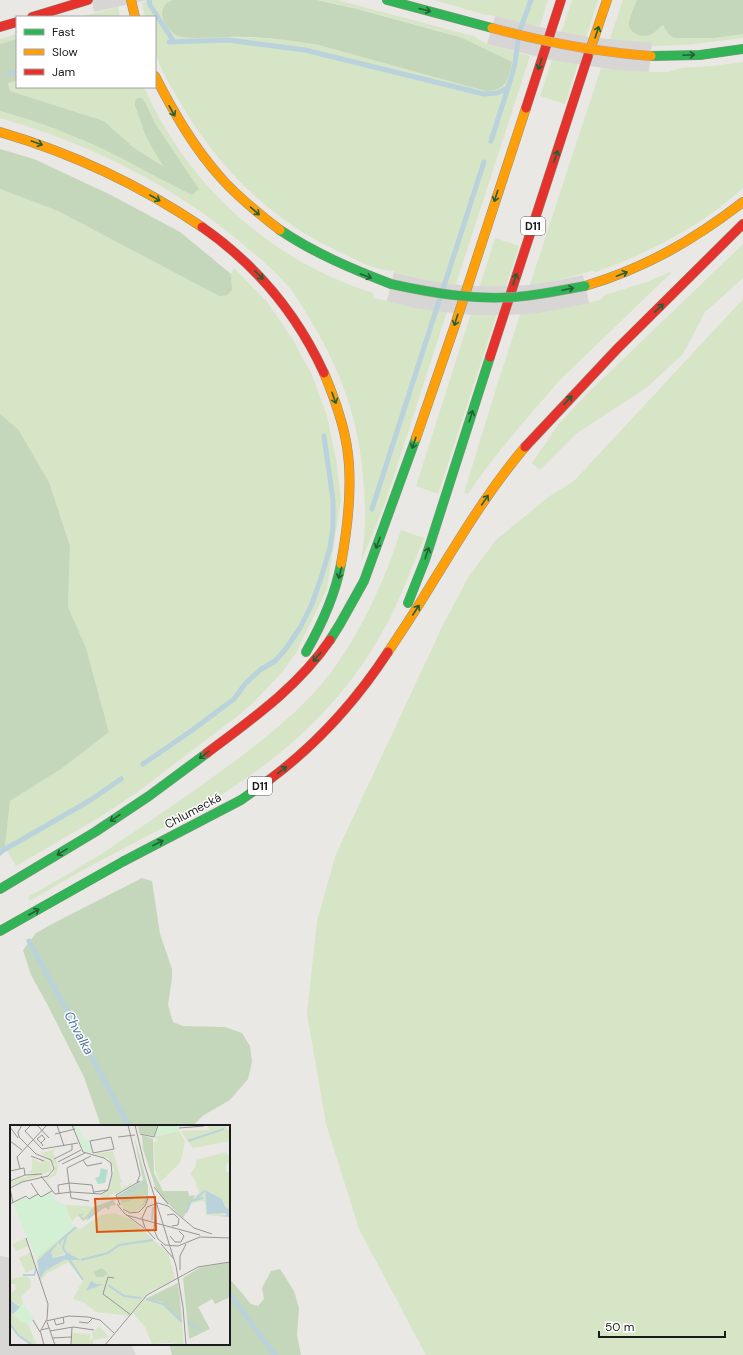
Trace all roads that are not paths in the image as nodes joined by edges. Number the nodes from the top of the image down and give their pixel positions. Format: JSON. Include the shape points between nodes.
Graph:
{"nodes":[{"id":1,"x":88,"y":0,"type":"edge"},
{"id":2,"x":131,"y":0,"type":"edge"},
{"id":3,"x":387,"y":0,"type":"edge"},
{"id":4,"x":561,"y":0,"type":"edge"},
{"id":5,"x":607,"y":0,"type":"edge"},
{"id":6,"x":35,"y":16,"type":"edge"},
{"id":7,"x":135,"y":16,"type":"edge"},
{"id":8,"x":16,"y":22,"type":"edge"},
{"id":9,"x":0,"y":27,"type":"edge"},
{"id":10,"x":743,"y":49,"type":"edge"},
{"id":11,"x":156,"y":78,"type":"edge"},
{"id":12,"x":0,"y":132,"type":"edge"},
{"id":13,"x":743,"y":202,"type":"edge"},
{"id":14,"x":743,"y":224,"type":"edge"},
{"id":15,"x":301,"y":659,"type":"dead end"},
{"id":16,"x":294,"y":670,"type":"dead end"},
{"id":17,"x":371,"y":678,"type":"junction"},
{"id":18,"x":235,"y":732,"type":"junction"},
{"id":19,"x":0,"y":889,"type":"edge"},
{"id":20,"x":0,"y":931,"type":"edge"}],
"edges":[{"from":1,"to":6,"type":"main road"},
{"from":2,"to":7,"type":"main road"},
{"from":3,"to":10,"type":"main road","one_way":true,"bridge":true,"via":[[586,50],[650,56],[700,55]]},
{"from":4,"to":18,"type":"main road","one_way":true,"via":[[454,328],[364,581],[322,651],[290,687]]},
{"from":17,"to":5,"type":"main road","number":"D11","one_way":true,"via":[[400,622],[425,560]]},
{"from":8,"to":9,"type":"main road"},
{"from":11,"to":13,"type":"main road","one_way":true,"bridge":true,"via":[[173,113],[193,144],[211,168],[243,201],[316,253],[356,272],[420,291],[490,298],[533,296],[585,286],[662,256],[702,233]]},
{"from":12,"to":15,"type":"main road","one_way":true,"via":[[50,148],[93,166],[175,209],[252,268],[279,297],[302,331],[319,362],[336,403],[347,447],[348,481],[346,534],[340,571],[324,619]]},
{"from":17,"to":14,"type":"main road","one_way":true,"via":[[465,530],[524,448],[601,365]]},
{"from":16,"to":18,"type":"main road"},
{"from":20,"to":17,"type":"main road","name":"Chlumecká","number":"D11","one_way":true,"via":[[124,861],[240,800],[309,747]]},
{"from":18,"to":19,"type":"main road","one_way":true,"via":[[96,832]]}]}
